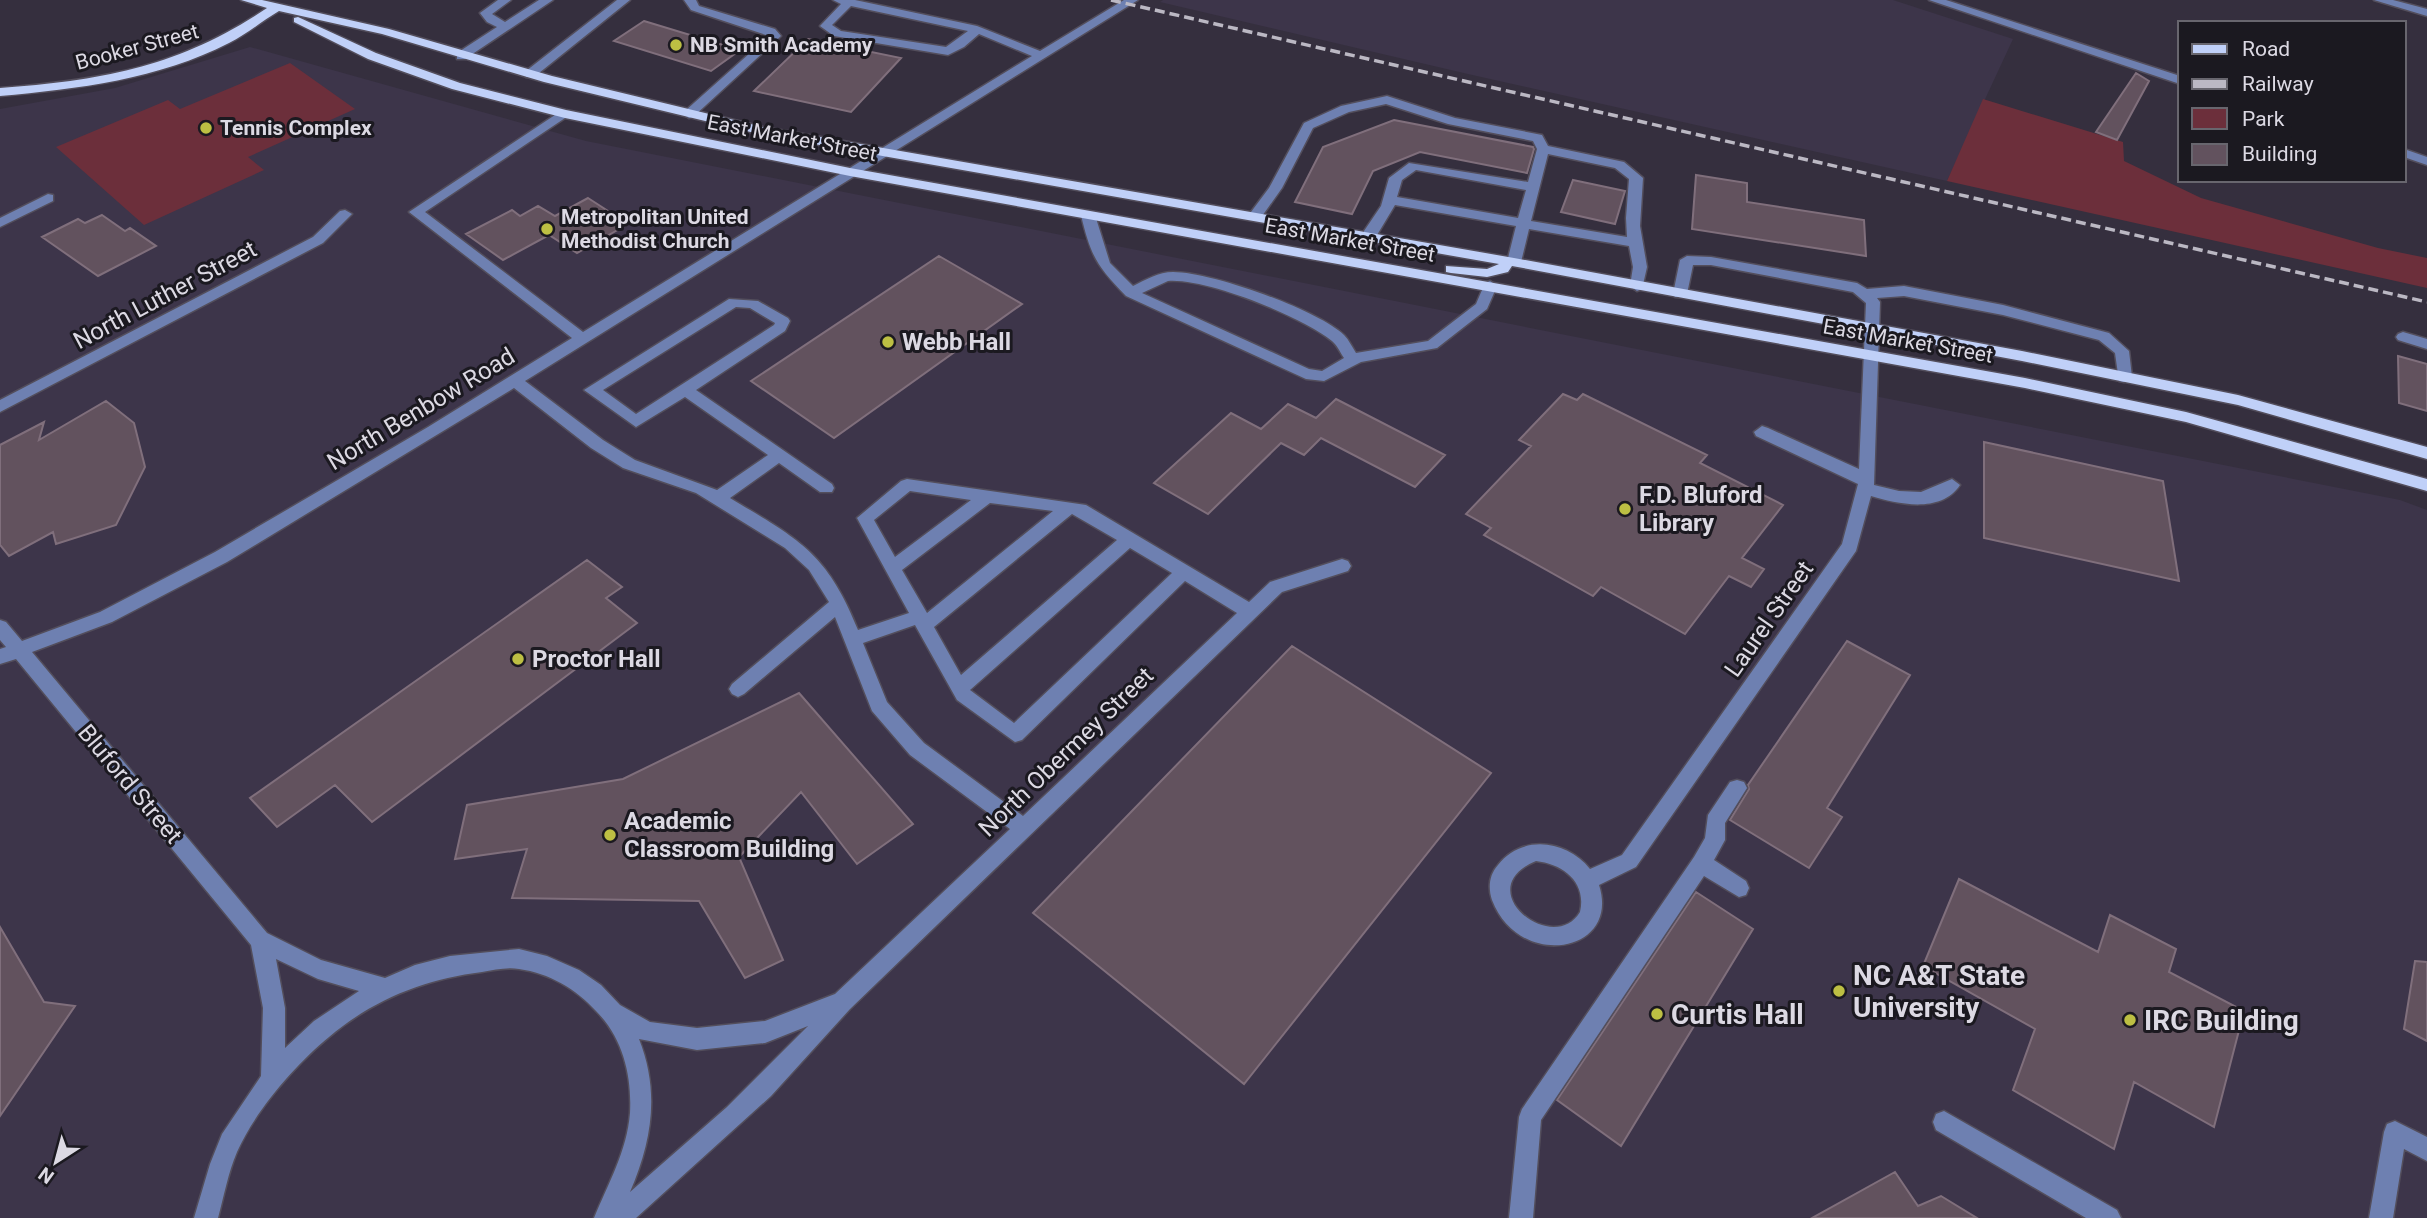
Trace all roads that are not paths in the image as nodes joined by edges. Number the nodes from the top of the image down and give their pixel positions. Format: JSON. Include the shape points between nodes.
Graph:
{"nodes":[{"id":1,"x":247,"y":0,"type":"edge"},
{"id":2,"x":505,"y":0,"type":"edge"},
{"id":3,"x":547,"y":0,"type":"edge"},
{"id":4,"x":624,"y":0,"type":"edge"},
{"id":5,"x":690,"y":0,"type":"edge"},
{"id":6,"x":1132,"y":0,"type":"edge"},
{"id":7,"x":1935,"y":0,"type":"edge"},
{"id":8,"x":2384,"y":0,"type":"edge"},
{"id":9,"x":844,"y":1,"type":"edge"},
{"id":10,"x":280,"y":4,"type":"edge"},
{"id":11,"x":2427,"y":13,"type":"edge"},
{"id":12,"x":506,"y":27,"type":"junction"},
{"id":13,"x":977,"y":29,"type":"junction"},
{"id":14,"x":461,"y":55,"type":"junction"},
{"id":15,"x":1039,"y":55,"type":"junction"},
{"id":16,"x":530,"y":74,"type":"junction"},
{"id":17,"x":2178,"y":79,"type":"edge"},
{"id":18,"x":0,"y":92,"type":"edge"},
{"id":19,"x":565,"y":114,"type":"junction"},
{"id":20,"x":689,"y":114,"type":"junction"},
{"id":21,"x":1544,"y":149,"type":"junction"},
{"id":22,"x":882,"y":152,"type":"junction"},
{"id":23,"x":2406,"y":154,"type":"edge"},
{"id":24,"x":2427,"y":161,"type":"edge"},
{"id":25,"x":850,"y":172,"type":"junction"},
{"id":26,"x":1534,"y":187,"type":"junction"},
{"id":27,"x":48,"y":198,"type":"dead end"},
{"id":28,"x":1390,"y":200,"type":"junction"},
{"id":29,"x":345,"y":214,"type":"dead end"},
{"id":30,"x":1088,"y":215,"type":"junction"},
{"id":31,"x":1255,"y":216,"type":"junction"},
{"id":32,"x":0,"y":223,"type":"edge"},
{"id":33,"x":1524,"y":224,"type":"junction"},
{"id":34,"x":1369,"y":237,"type":"junction"},
{"id":35,"x":1635,"y":243,"type":"junction"},
{"id":36,"x":1325,"y":257,"type":"junction"},
{"id":37,"x":1511,"y":262,"type":"junction"},
{"id":38,"x":1490,"y":286,"type":"junction"},
{"id":39,"x":1637,"y":286,"type":"junction"},
{"id":40,"x":1131,"y":293,"type":"junction"},
{"id":41,"x":1680,"y":294,"type":"junction"},
{"id":42,"x":1864,"y":294,"type":"junction"},
{"id":43,"x":1873,"y":330,"type":"junction"},
{"id":44,"x":2403,"y":338,"type":"dead end"},
{"id":45,"x":583,"y":339,"type":"junction"},
{"id":46,"x":2427,"y":344,"type":"edge"},
{"id":47,"x":1871,"y":355,"type":"junction"},
{"id":48,"x":1353,"y":360,"type":"junction"},
{"id":49,"x":2124,"y":377,"type":"junction"},
{"id":50,"x":515,"y":382,"type":"junction"},
{"id":51,"x":685,"y":390,"type":"junction"},
{"id":52,"x":0,"y":407,"type":"edge"},
{"id":53,"x":1762,"y":432,"type":"dead end"},
{"id":54,"x":2427,"y":453,"type":"edge"},
{"id":55,"x":780,"y":455,"type":"junction"},
{"id":56,"x":1866,"y":484,"type":"junction"},
{"id":57,"x":1952,"y":485,"type":"dead end"},
{"id":58,"x":2427,"y":485,"type":"edge"},
{"id":59,"x":826,"y":488,"type":"dead end"},
{"id":60,"x":987,"y":496,"type":"junction"},
{"id":61,"x":718,"y":498,"type":"junction"},
{"id":62,"x":1070,"y":507,"type":"junction"},
{"id":63,"x":1129,"y":538,"type":"junction"},
{"id":64,"x":1342,"y":566,"type":"dead end"},
{"id":65,"x":893,"y":568,"type":"junction"},
{"id":66,"x":1184,"y":572,"type":"junction"},
{"id":67,"x":839,"y":604,"type":"junction"},
{"id":68,"x":1250,"y":612,"type":"junction"},
{"id":69,"x":922,"y":620,"type":"junction"},
{"id":70,"x":0,"y":627,"type":"edge"},
{"id":71,"x":853,"y":639,"type":"junction"},
{"id":72,"x":19,"y":650,"type":"junction"},
{"id":73,"x":0,"y":657,"type":"edge"},
{"id":74,"x":959,"y":688,"type":"junction"},
{"id":75,"x":738,"y":689,"type":"dead end"},
{"id":76,"x":1737,"y":788,"type":"dead end"},
{"id":77,"x":1024,"y":828,"type":"junction"},
{"id":78,"x":1701,"y":863,"type":"junction"},
{"id":79,"x":1587,"y":881,"type":"junction"},
{"id":80,"x":1740,"y":888,"type":"dead end"},
{"id":81,"x":260,"y":940,"type":"junction"},
{"id":82,"x":383,"y":987,"type":"junction"},
{"id":83,"x":842,"y":1002,"type":"junction"},
{"id":84,"x":616,"y":1014,"type":"junction"},
{"id":85,"x":272,"y":1076,"type":"junction"},
{"id":86,"x":1944,"y":1122,"type":"dead end"},
{"id":87,"x":2427,"y":1149,"type":"edge"},
{"id":88,"x":206,"y":1218,"type":"edge"},
{"id":89,"x":606,"y":1218,"type":"edge"},
{"id":90,"x":618,"y":1218,"type":"edge"},
{"id":91,"x":1521,"y":1218,"type":"edge"},
{"id":92,"x":2109,"y":1218,"type":"edge"},
{"id":93,"x":2381,"y":1218,"type":"edge"}],
"edges":[{"from":1,"to":10,"type":"main road","name":"East Market Street"},
{"from":2,"to":12,"type":"street","via":[[486,13]]},
{"from":3,"to":12,"type":"street"},
{"from":4,"to":16,"type":"street"},
{"from":5,"to":20,"type":"street","via":[[695,8],[775,36]]},
{"from":6,"to":15,"type":"street","name":"North Benbow Road"},
{"from":7,"to":17,"type":"street"},
{"from":8,"to":11,"type":"street"},
{"from":9,"to":13,"type":"street"},
{"from":9,"to":13,"type":"street","via":[[826,26],[838,34],[948,51]]},
{"from":10,"to":14,"type":"main road","name":"East Market Street"},
{"from":10,"to":18,"type":"main road","name":"Booker Street","via":[[217,45],[176,60],[102,80]]},
{"from":10,"to":19,"type":"main road","name":"East Market Street","via":[[372,56],[456,86]]},
{"from":12,"to":14,"type":"street"},
{"from":13,"to":15,"type":"street"},
{"from":14,"to":16,"type":"main road","name":"East Market Street"},
{"from":15,"to":22,"type":"street","name":"North Benbow Road"},
{"from":16,"to":20,"type":"main road","name":"East Market Street"},
{"from":19,"to":25,"type":"main road","name":"East Market Street"},
{"from":19,"to":45,"type":"street","via":[[416,212]]},
{"from":20,"to":22,"type":"main road","name":"East Market Street"},
{"from":21,"to":26,"type":"street"},
{"from":21,"to":31,"type":"street","via":[[1538,138],[1452,121],[1387,100],[1345,109],[1308,125]]},
{"from":21,"to":35,"type":"street","via":[[1619,165],[1636,178]]},
{"from":22,"to":25,"type":"street","name":"North Benbow Road"},
{"from":22,"to":31,"type":"main road","name":"East Market Street"},
{"from":23,"to":24,"type":"street"},
{"from":25,"to":30,"type":"main road","name":"East Market Street"},
{"from":25,"to":45,"type":"street","name":"North Benbow Road"},
{"from":26,"to":28,"type":"street","via":[[1414,166],[1396,178]]},
{"from":26,"to":33,"type":"street"},
{"from":27,"to":32,"type":"street"},
{"from":28,"to":33,"type":"street"},
{"from":28,"to":34,"type":"street"},
{"from":29,"to":52,"type":"street","name":"North Luther Street","via":[[318,240]]},
{"from":30,"to":36,"type":"main road","name":"East Market Street"},
{"from":30,"to":40,"type":"street","via":[[1096,250],[1108,274]]},
{"from":31,"to":34,"type":"main road","name":"East Market Street"},
{"from":33,"to":35,"type":"street"},
{"from":33,"to":37,"type":"street"},
{"from":34,"to":37,"type":"main road","name":"East Market Street"},
{"from":35,"to":39,"type":"street","via":[[1642,267]]},
{"from":36,"to":37,"type":"main road","via":[[1487,272]]},
{"from":36,"to":38,"type":"main road","name":"East Market Street"},
{"from":37,"to":39,"type":"main road","name":"East Market Street"},
{"from":38,"to":47,"type":"main road","name":"East Market Street"},
{"from":38,"to":48,"type":"street","via":[[1482,306],[1432,345]]},
{"from":39,"to":41,"type":"main road","name":"East Market Street"},
{"from":40,"to":48,"type":"street","via":[[1306,374],[1324,376]]},
{"from":40,"to":48,"type":"street","via":[[1168,276],[1221,286],[1339,338]]},
{"from":41,"to":42,"type":"street","via":[[1687,260],[1857,288]]},
{"from":41,"to":43,"type":"main road","name":"East Market Street"},
{"from":42,"to":43,"type":"street","name":"Laurel Street","via":[[1873,302]]},
{"from":42,"to":49,"type":"street","via":[[1904,291],[2104,336],[2122,351]]},
{"from":43,"to":47,"type":"street","name":"Laurel Street"},
{"from":43,"to":49,"type":"main road","name":"East Market Street"},
{"from":44,"to":46,"type":"street"},
{"from":45,"to":50,"type":"street","name":"North Benbow Road"},
{"from":47,"to":56,"type":"street","name":"Laurel Street"},
{"from":47,"to":58,"type":"main road","name":"East Market Street","via":[[2186,417]]},
{"from":49,"to":54,"type":"main road","name":"East Market Street","via":[[2238,400]]},
{"from":50,"to":61,"type":"street","via":[[629,464]]},
{"from":50,"to":72,"type":"street","name":"North Benbow Road","via":[[221,557],[106,617]]},
{"from":51,"to":51,"type":"street","via":[[636,422],[592,390],[734,302],[753,303],[783,321]]},
{"from":51,"to":55,"type":"street"},
{"from":53,"to":56,"type":"street"},
{"from":55,"to":59,"type":"street"},
{"from":55,"to":61,"type":"street"},
{"from":56,"to":57,"type":"street","via":[[1906,499],[1931,499]]},
{"from":56,"to":79,"type":"street","name":"Laurel Street","via":[[1850,546],[1644,840],[1629,861]]},
{"from":60,"to":62,"type":"street"},
{"from":60,"to":65,"type":"street"},
{"from":60,"to":65,"type":"street","via":[[907,485],[865,518]]},
{"from":61,"to":67,"type":"street","via":[[791,543],[815,565]]},
{"from":62,"to":63,"type":"street"},
{"from":62,"to":69,"type":"street"},
{"from":63,"to":66,"type":"street"},
{"from":63,"to":74,"type":"street"},
{"from":64,"to":68,"type":"street","name":"North Obermey Street","via":[[1276,587]]},
{"from":65,"to":69,"type":"street"},
{"from":66,"to":68,"type":"street"},
{"from":66,"to":74,"type":"street","via":[[1015,734]]},
{"from":67,"to":71,"type":"street"},
{"from":67,"to":75,"type":"street"},
{"from":68,"to":77,"type":"street","name":"North Obermey Street"},
{"from":69,"to":71,"type":"street"},
{"from":69,"to":74,"type":"street"},
{"from":70,"to":72,"type":"street","name":"Bluford Street"},
{"from":71,"to":77,"type":"street","via":[[879,706],[918,749]]},
{"from":72,"to":73,"type":"street","name":"North Benbow Road"},
{"from":72,"to":81,"type":"street","name":"Bluford Street"},
{"from":76,"to":78,"type":"street","via":[[1715,821],[1715,840]]},
{"from":77,"to":83,"type":"street","name":"North Obermey Street"},
{"from":78,"to":80,"type":"street"},
{"from":78,"to":91,"type":"street","via":[[1530,1117]]},
{"from":79,"to":79,"type":"street","via":[[1579,869],[1559,856],[1536,852],[1510,862],[1502,872],[1500,899],[1507,913],[1525,929],[1548,937],[1563,936],[1586,921],[1592,909]]},
{"from":81,"to":82,"type":"street","name":"Bluford Street","via":[[318,969]]},
{"from":81,"to":85,"type":"street","name":"Bluford Street","via":[[271,979],[277,1030]]},
{"from":82,"to":84,"type":"street","name":"Bluford Street","via":[[452,963],[518,959],[574,977]]},
{"from":82,"to":85,"type":"street","name":"Bluford Street","via":[[324,1025]]},
{"from":83,"to":84,"type":"street","name":"North Obermey Street","via":[[765,1032],[697,1039],[648,1032]]},
{"from":83,"to":90,"type":"street","name":"North Obermey Street","via":[[810,1043]]},
{"from":84,"to":89,"type":"street","name":"Bluford Street","via":[[636,1059],[641,1113],[628,1173]]},
{"from":85,"to":88,"type":"street","name":"Bluford Street","via":[[228,1146]]},
{"from":86,"to":92,"type":"street"},
{"from":87,"to":93,"type":"street","via":[[2395,1132]]}]}
